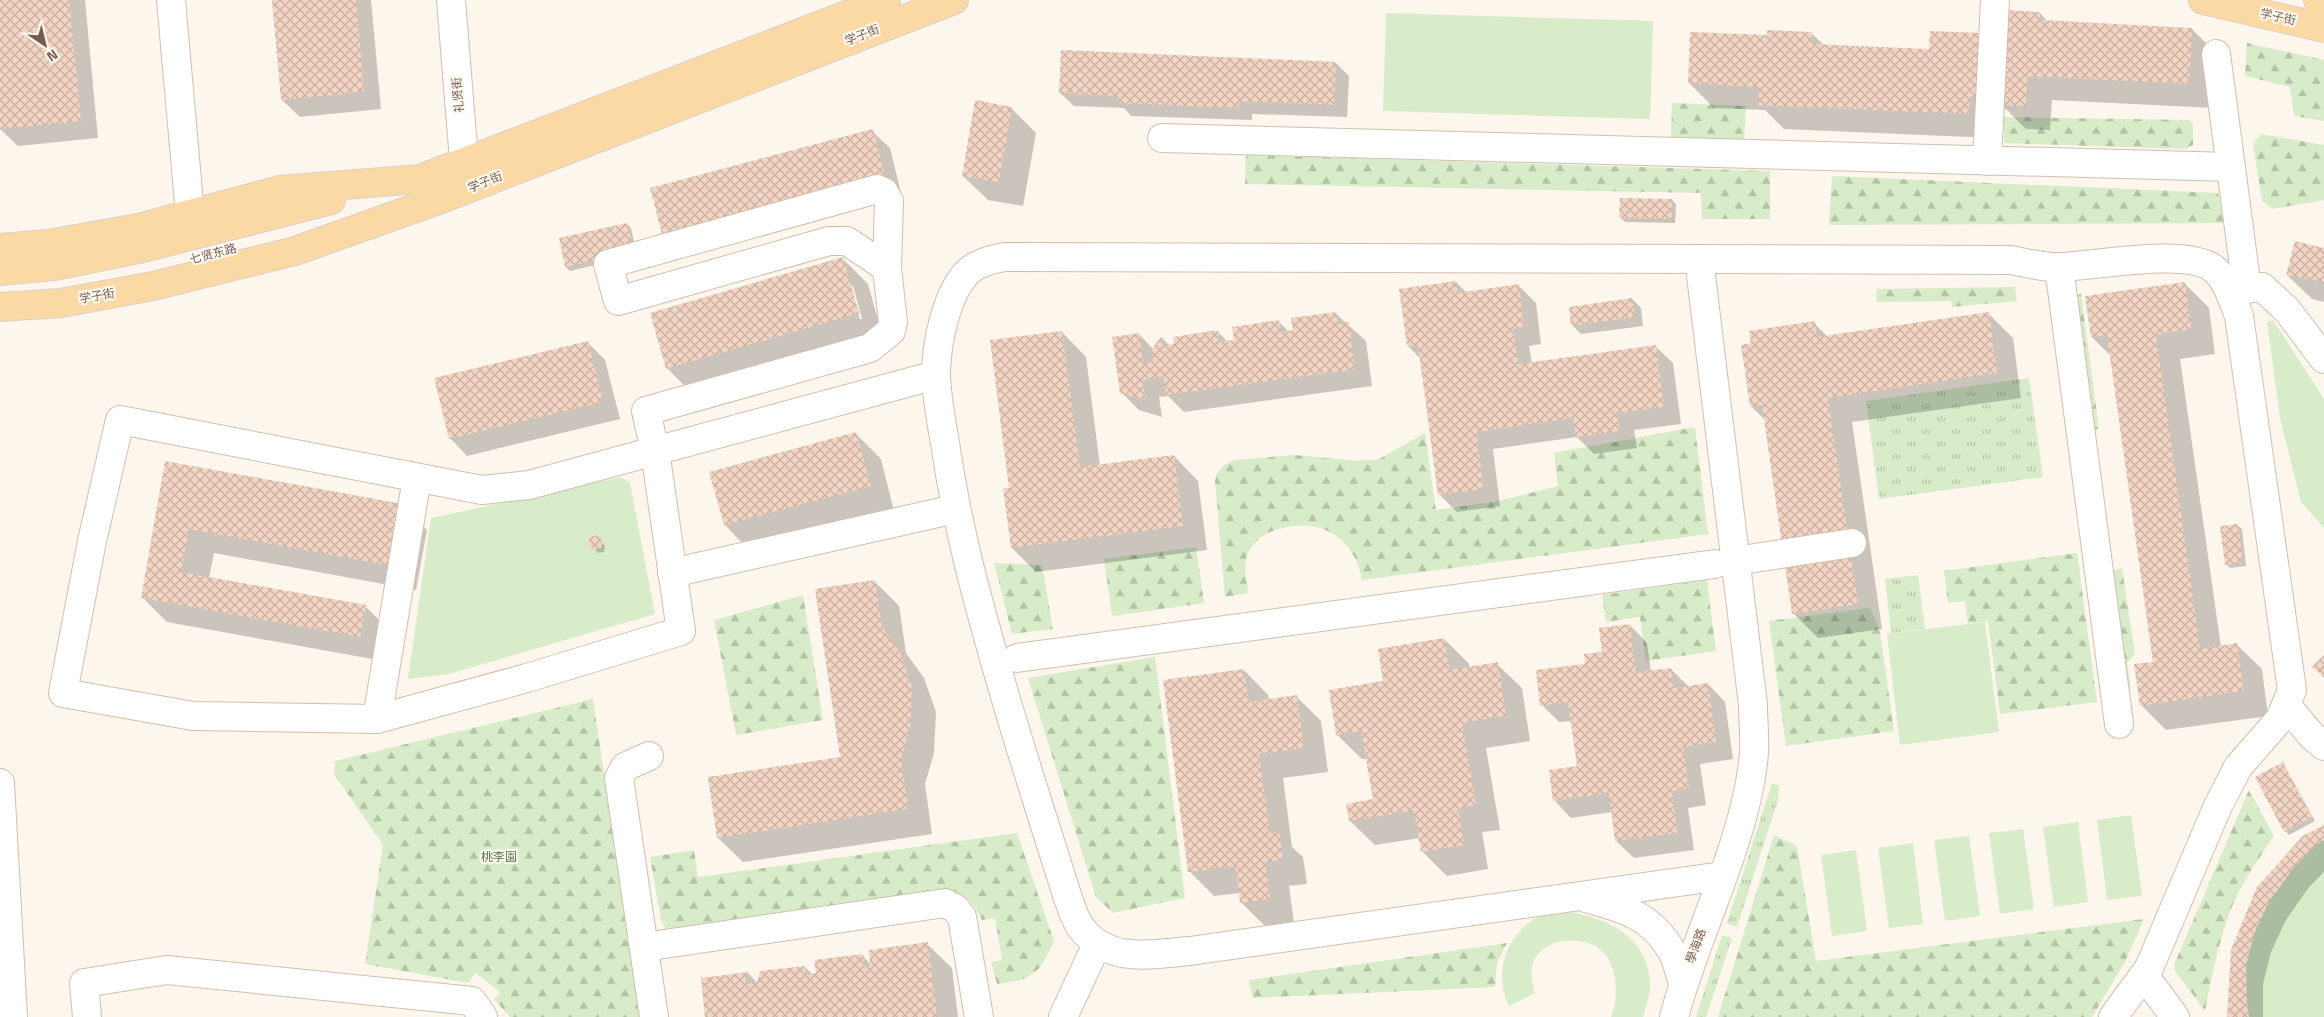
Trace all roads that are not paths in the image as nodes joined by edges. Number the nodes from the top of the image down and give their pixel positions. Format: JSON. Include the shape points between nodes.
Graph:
{"nodes":[{"id":1,"x":171,"y":0,"type":"edge"},
{"id":2,"x":451,"y":0,"type":"edge"},
{"id":3,"x":886,"y":0,"type":"edge"},
{"id":4,"x":954,"y":0,"type":"edge"},
{"id":5,"x":1995,"y":0,"type":"edge"},
{"id":6,"x":2203,"y":0,"type":"edge"},
{"id":7,"x":2318,"y":0,"type":"edge"},
{"id":8,"x":2324,"y":1,"type":"edge"},
{"id":9,"x":2324,"y":28,"type":"edge"},
{"id":10,"x":2216,"y":54,"type":"dead end"},
{"id":11,"x":1162,"y":138,"type":"dead end"},
{"id":12,"x":1987,"y":161,"type":"junction"},
{"id":13,"x":2231,"y":167,"type":"junction"},
{"id":14,"x":465,"y":176,"type":"junction"},
{"id":15,"x":423,"y":192,"type":"junction"},
{"id":16,"x":190,"y":214,"type":"junction"},
{"id":17,"x":0,"y":248,"type":"edge"},
{"id":18,"x":1699,"y":259,"type":"junction"},
{"id":19,"x":2059,"y":267,"type":"junction"},
{"id":20,"x":886,"y":268,"type":"junction"},
{"id":21,"x":0,"y":271,"type":"edge"},
{"id":22,"x":2238,"y":290,"type":"junction"},
{"id":23,"x":0,"y":294,"type":"edge"},
{"id":24,"x":0,"y":307,"type":"edge"},
{"id":25,"x":2324,"y":360,"type":"edge"},
{"id":26,"x":936,"y":375,"type":"junction"},
{"id":27,"x":655,"y":451,"type":"junction"},
{"id":28,"x":417,"y":478,"type":"junction"},
{"id":29,"x":955,"y":509,"type":"junction"},
{"id":30,"x":1852,"y":543,"type":"dead end"},
{"id":31,"x":1748,"y":559,"type":"dead end"},
{"id":32,"x":1715,"y":564,"type":"dead end"},
{"id":33,"x":672,"y":573,"type":"junction"},
{"id":34,"x":1017,"y":658,"type":"dead end"},
{"id":35,"x":2286,"y":705,"type":"junction"},
{"id":36,"x":377,"y":719,"type":"junction"},
{"id":37,"x":2119,"y":724,"type":"dead end"},
{"id":38,"x":2324,"y":746,"type":"edge"},
{"id":39,"x":649,"y":756,"type":"dead end"},
{"id":40,"x":0,"y":783,"type":"edge"},
{"id":41,"x":1722,"y":876,"type":"junction"},
{"id":42,"x":1578,"y":896,"type":"junction"},
{"id":43,"x":1096,"y":944,"type":"junction"},
{"id":44,"x":644,"y":947,"type":"junction"},
{"id":45,"x":2144,"y":975,"type":"junction"},
{"id":46,"x":1683,"y":983,"type":"junction"},
{"id":47,"x":13,"y":1017,"type":"edge"},
{"id":48,"x":87,"y":1017,"type":"edge"},
{"id":49,"x":483,"y":1017,"type":"edge"},
{"id":50,"x":654,"y":1017,"type":"edge"},
{"id":51,"x":979,"y":1017,"type":"edge"},
{"id":52,"x":1063,"y":1017,"type":"edge"},
{"id":53,"x":1674,"y":1017,"type":"edge"},
{"id":54,"x":2113,"y":1017,"type":"edge"},
{"id":55,"x":2175,"y":1017,"type":"edge"}],
"edges":[{"from":1,"to":16,"type":"street"},
{"from":2,"to":14,"type":"street","name":"礼贤街"},
{"from":3,"to":14,"type":"main road","name":"学子街"},
{"from":4,"to":14,"type":"main road","name":"学子街"},
{"from":5,"to":12,"type":"street"},
{"from":6,"to":9,"type":"main road","name":"学子街"},
{"from":7,"to":8,"type":"main road"},
{"from":10,"to":13,"type":"street"},
{"from":11,"to":12,"type":"street"},
{"from":12,"to":13,"type":"street"},
{"from":13,"to":22,"type":"street"},
{"from":14,"to":15,"type":"main road","name":"学子街"},
{"from":15,"to":16,"type":"main road","name":"学子街","via":[[280,190]]},
{"from":15,"to":21,"type":"main road","name":"七贤东路","via":[[54,266]]},
{"from":15,"to":23,"type":"main road","name":"七贤东路","via":[[292,234],[152,270],[58,290]]},
{"from":15,"to":24,"type":"main road","name":"学子街","via":[[296,251],[163,284],[61,303]]},
{"from":16,"to":17,"type":"main road","name":"学子街","via":[[138,228],[66,241]]},
{"from":18,"to":19,"type":"street","via":[[2011,260]]},
{"from":18,"to":26,"type":"street","via":[[1005,257],[982,263],[970,270],[960,282],[948,305],[941,331]]},
{"from":18,"to":41,"type":"street","name":"學海路","via":[[1753,705],[1754,762],[1743,814]]},
{"from":19,"to":22,"type":"street","via":[[2175,258],[2199,260]]},
{"from":19,"to":37,"type":"street"},
{"from":20,"to":20,"type":"street","via":[[889,201],[884,192],[877,189],[608,264],[618,301],[829,241],[847,241]]},
{"from":20,"to":27,"type":"street","via":[[893,322],[881,340],[870,348],[646,411]]},
{"from":22,"to":25,"type":"street","via":[[2262,287],[2288,310]]},
{"from":22,"to":35,"type":"street","via":[[2292,690]]},
{"from":26,"to":27,"type":"street"},
{"from":26,"to":29,"type":"street"},
{"from":27,"to":28,"type":"street","via":[[519,486],[482,490]]},
{"from":27,"to":33,"type":"street"},
{"from":28,"to":36,"type":"street"},
{"from":28,"to":36,"type":"street","via":[[120,420],[92,541],[63,693],[193,716]]},
{"from":29,"to":33,"type":"street"},
{"from":29,"to":43,"type":"street","via":[[998,673],[1068,898],[1081,928]]},
{"from":30,"to":31,"type":"street"},
{"from":32,"to":34,"type":"street"},
{"from":33,"to":36,"type":"street","via":[[681,631]]},
{"from":35,"to":38,"type":"street"},
{"from":35,"to":45,"type":"street","via":[[2280,719],[2234,776],[2217,808]]},
{"from":39,"to":44,"type":"street","via":[[625,767],[618,778]]},
{"from":40,"to":47,"type":"street"},
{"from":41,"to":42,"type":"street"},
{"from":41,"to":46,"type":"street","name":"學海路"},
{"from":42,"to":43,"type":"street","via":[[1190,951],[1126,955]]},
{"from":42,"to":46,"type":"street","via":[[1636,914],[1656,930],[1671,950]]},
{"from":43,"to":52,"type":"street"},
{"from":44,"to":50,"type":"street"},
{"from":44,"to":51,"type":"street","via":[[944,903],[956,909],[962,917]]},
{"from":45,"to":54,"type":"street"},
{"from":45,"to":55,"type":"street"},
{"from":46,"to":53,"type":"street","name":"學海路"},
{"from":48,"to":49,"type":"street","via":[[84,983],[167,970],[472,1001]]}]}
